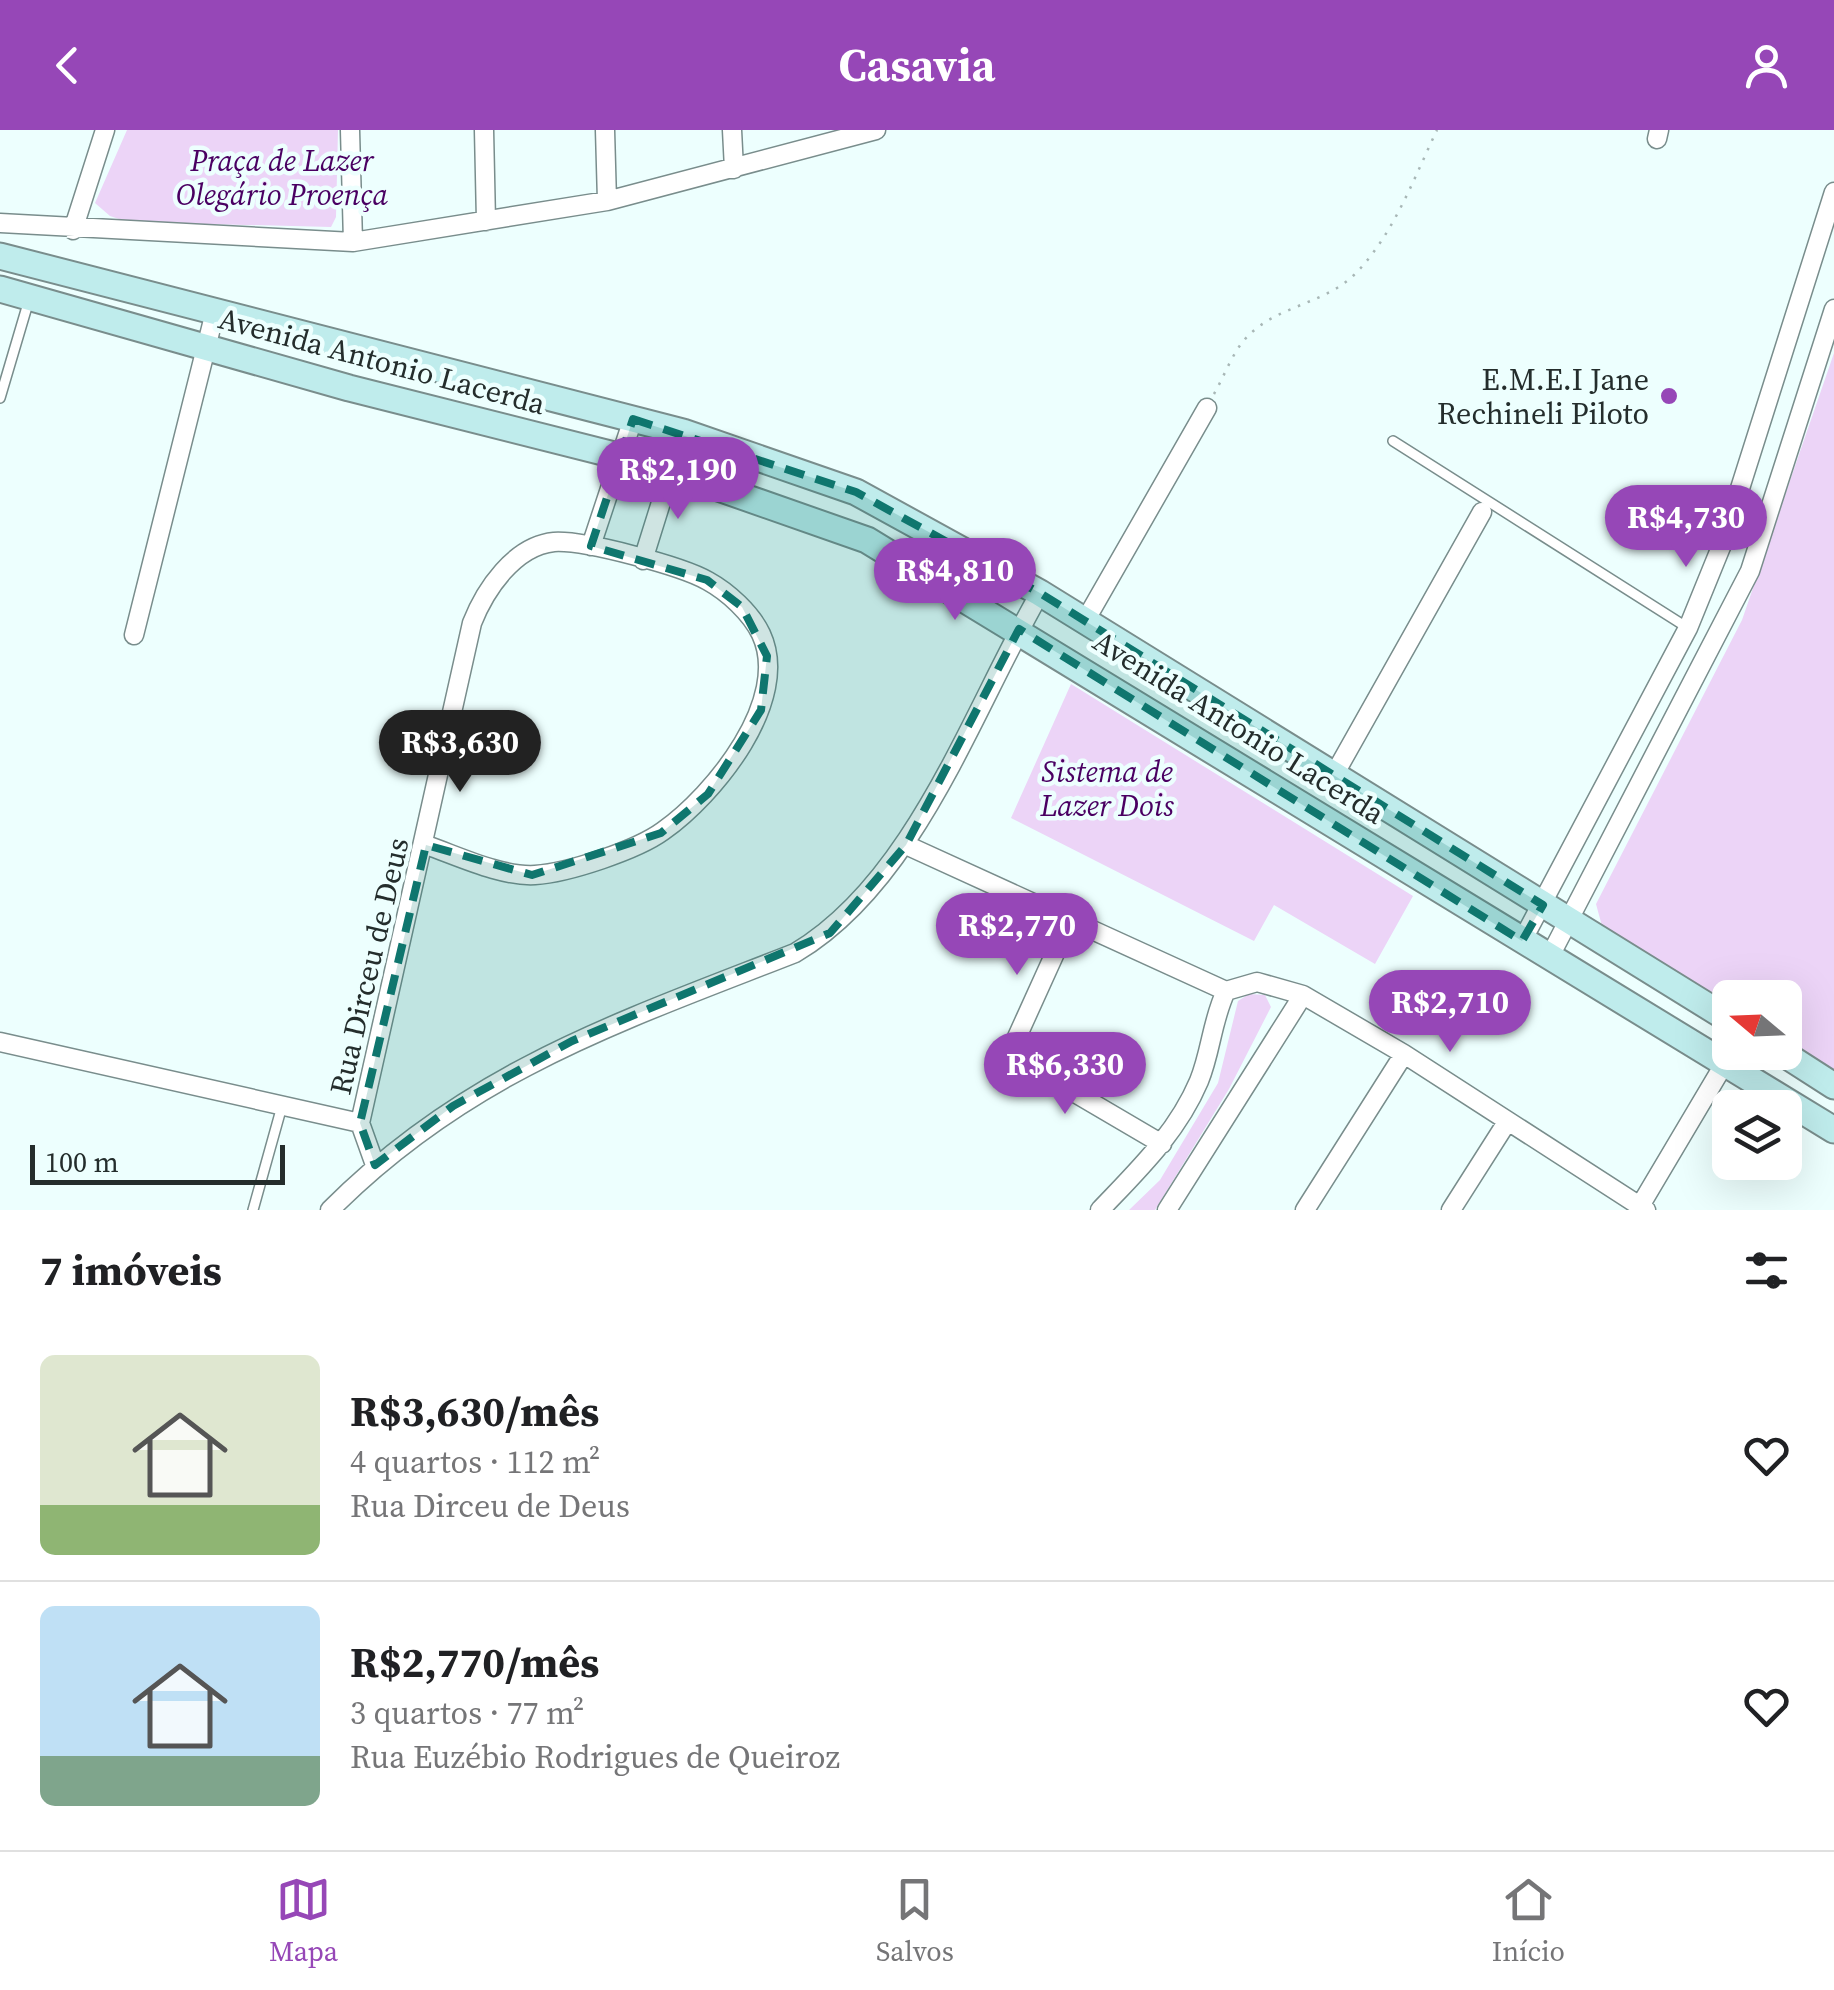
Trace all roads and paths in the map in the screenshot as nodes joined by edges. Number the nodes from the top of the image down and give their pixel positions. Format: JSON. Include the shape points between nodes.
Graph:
{"nodes":[{"id":1,"x":105,"y":130,"type":"edge"},
{"id":2,"x":350,"y":130,"type":"edge"},
{"id":3,"x":484,"y":130,"type":"edge"},
{"id":4,"x":605,"y":130,"type":"edge"},
{"id":5,"x":732,"y":130,"type":"edge"},
{"id":6,"x":876,"y":130,"type":"edge"},
{"id":7,"x":1437,"y":130,"type":"edge"},
{"id":8,"x":734,"y":169,"type":"junction"},
{"id":9,"x":1834,"y":192,"type":"edge"},
{"id":10,"x":607,"y":201,"type":"junction"},
{"id":11,"x":486,"y":221,"type":"junction"},
{"id":12,"x":0,"y":223,"type":"edge"},
{"id":13,"x":73,"y":230,"type":"junction"},
{"id":14,"x":353,"y":242,"type":"junction"},
{"id":15,"x":0,"y":256,"type":"edge"},
{"id":16,"x":0,"y":289,"type":"edge"},
{"id":17,"x":30,"y":298,"type":"junction"},
{"id":18,"x":1834,"y":309,"type":"edge"},
{"id":19,"x":215,"y":312,"type":"junction"},
{"id":20,"x":208,"y":349,"type":"junction"},
{"id":21,"x":0,"y":398,"type":"edge"},
{"id":22,"x":1207,"y":408,"type":"joint"},
{"id":23,"x":633,"y":419,"type":"junction"},
{"id":24,"x":682,"y":432,"type":"junction"},
{"id":25,"x":1392,"y":441,"type":"dead end"},
{"id":26,"x":621,"y":456,"type":"junction"},
{"id":27,"x":671,"y":471,"type":"junction"},
{"id":28,"x":1482,"y":512,"type":"dead end"},
{"id":29,"x":591,"y":546,"type":"junction"},
{"id":30,"x":642,"y":560,"type":"junction"},
{"id":31,"x":1040,"y":593,"type":"junction"},
{"id":32,"x":1085,"y":621,"type":"junction"},
{"id":33,"x":1688,"y":628,"type":"junction"},
{"id":34,"x":1019,"y":629,"type":"junction"},
{"id":35,"x":134,"y":635,"type":"dead end"},
{"id":36,"x":1334,"y":775,"type":"junction"},
{"id":37,"x":426,"y":845,"type":"junction"},
{"id":38,"x":906,"y":845,"type":"junction"},
{"id":39,"x":1542,"y":905,"type":"junction"},
{"id":40,"x":1070,"y":920,"type":"junction"},
{"id":41,"x":1570,"y":922,"type":"junction"},
{"id":42,"x":1522,"y":941,"type":"junction"},
{"id":43,"x":1549,"y":958,"type":"junction"},
{"id":44,"x":1230,"y":988,"type":"junction"},
{"id":45,"x":1303,"y":995,"type":"junction"},
{"id":46,"x":1712,"y":1009,"type":"edge"},
{"id":47,"x":0,"y":1042,"type":"edge"},
{"id":48,"x":1712,"y":1048,"type":"edge"},
{"id":49,"x":1404,"y":1054,"type":"junction"},
{"id":50,"x":1802,"y":1065,"type":"edge"},
{"id":51,"x":1721,"y":1070,"type":"edge"},
{"id":52,"x":1747,"y":1070,"type":"edge"},
{"id":53,"x":1834,"y":1086,"type":"edge"},
{"id":54,"x":282,"y":1106,"type":"junction"},
{"id":55,"x":1507,"y":1122,"type":"junction"},
{"id":56,"x":360,"y":1124,"type":"junction"},
{"id":57,"x":1834,"y":1130,"type":"edge"},
{"id":58,"x":1162,"y":1144,"type":"junction"},
{"id":59,"x":376,"y":1165,"type":"junction"},
{"id":60,"x":1643,"y":1208,"type":"edge"},
{"id":61,"x":252,"y":1210,"type":"edge"},
{"id":62,"x":330,"y":1210,"type":"edge"},
{"id":63,"x":1100,"y":1210,"type":"edge"},
{"id":64,"x":1167,"y":1210,"type":"edge"},
{"id":65,"x":1305,"y":1210,"type":"edge"},
{"id":66,"x":1451,"y":1210,"type":"edge"}],
"edges":[{"from":1,"to":13,"type":"street"},
{"from":2,"to":14,"type":"street"},
{"from":3,"to":11,"type":"street"},
{"from":4,"to":10,"type":"street"},
{"from":5,"to":8,"type":"street"},
{"from":6,"to":8,"type":"street"},
{"from":7,"to":22,"type":"path","via":[[1396,217],[1357,272],[1246,337]]},
{"from":8,"to":10,"type":"street"},
{"from":9,"to":33,"type":"street","via":[[1723,542]]},
{"from":10,"to":11,"type":"street"},
{"from":11,"to":14,"type":"street"},
{"from":12,"to":13,"type":"street"},
{"from":13,"to":14,"type":"street"},
{"from":15,"to":19,"type":"main road","name":"Avenida Antonio Lacerda"},
{"from":16,"to":17,"type":"main road","name":"Avenida Antonio Lacerda"},
{"from":17,"to":20,"type":"main road","name":"Avenida Antonio Lacerda"},
{"from":17,"to":21,"type":"lane"},
{"from":18,"to":41,"type":"street","via":[[1750,571]]},
{"from":19,"to":20,"type":"street"},
{"from":19,"to":23,"type":"main road","name":"Avenida Antonio Lacerda"},
{"from":20,"to":26,"type":"main road","name":"Avenida Antonio Lacerda"},
{"from":20,"to":35,"type":"street"},
{"from":22,"to":32,"type":"street"},
{"from":23,"to":24,"type":"main road","name":"Avenida Antonio Lacerda"},
{"from":23,"to":26,"type":"street"},
{"from":24,"to":27,"type":"street"},
{"from":24,"to":31,"type":"main road","name":"Avenida Antonio Lacerda","via":[[856,492]]},
{"from":25,"to":33,"type":"lane"},
{"from":26,"to":27,"type":"main road","name":"Avenida Antonio Lacerda"},
{"from":26,"to":29,"type":"street"},
{"from":27,"to":30,"type":"street"},
{"from":27,"to":34,"type":"main road","name":"Avenida Antonio Lacerda","via":[[866,540]]},
{"from":28,"to":36,"type":"street"},
{"from":29,"to":30,"type":"street","name":"Rua Dirceu de Deus"},
{"from":29,"to":37,"type":"street","name":"Rua Dirceu de Deus","via":[[552,542],[514,561],[484,594],[472,623]]},
{"from":30,"to":37,"type":"street","via":[[707,580],[742,607],[761,634],[767,656],[761,710],[708,794],[660,833],[576,867],[532,876]]},
{"from":31,"to":32,"type":"main road","name":"Avenida Antonio Lacerda"},
{"from":31,"to":34,"type":"street"},
{"from":32,"to":36,"type":"main road","name":"Avenida Antonio Lacerda"},
{"from":33,"to":39,"type":"street"},
{"from":34,"to":38,"type":"street"},
{"from":34,"to":42,"type":"main road","name":"Avenida Antonio Lacerda"},
{"from":36,"to":39,"type":"main road","name":"Avenida Antonio Lacerda"},
{"from":37,"to":56,"type":"street","name":"Rua Dirceu de Deus"},
{"from":38,"to":40,"type":"street"},
{"from":38,"to":59,"type":"street","via":[[830,933],[572,1041],[453,1106]]},
{"from":39,"to":41,"type":"main road","name":"Avenida Antonio Lacerda"},
{"from":39,"to":42,"type":"street"},
{"from":40,"to":44,"type":"street"},
{"from":40,"to":58,"type":"street","via":[[1015,1050],[1031,1071]]},
{"from":41,"to":43,"type":"street"},
{"from":41,"to":46,"type":"main road","name":"Avenida Antonio Lacerda"},
{"from":42,"to":43,"type":"main road","name":"Avenida Antonio Lacerda"},
{"from":43,"to":48,"type":"main road","name":"Avenida Antonio Lacerda"},
{"from":44,"to":45,"type":"street","via":[[1257,982]]},
{"from":44,"to":58,"type":"street","via":[[1201,1076]]},
{"from":45,"to":49,"type":"street"},
{"from":45,"to":64,"type":"street"},
{"from":47,"to":54,"type":"street"},
{"from":49,"to":55,"type":"street"},
{"from":49,"to":65,"type":"street"},
{"from":50,"to":53,"type":"main road"},
{"from":51,"to":60,"type":"street"},
{"from":52,"to":57,"type":"main road","name":"Avenida Antonio Lacerda"},
{"from":54,"to":56,"type":"street"},
{"from":54,"to":61,"type":"lane"},
{"from":55,"to":60,"type":"street"},
{"from":55,"to":66,"type":"street"},
{"from":56,"to":59,"type":"street"},
{"from":58,"to":63,"type":"street"},
{"from":59,"to":62,"type":"street"}]}
